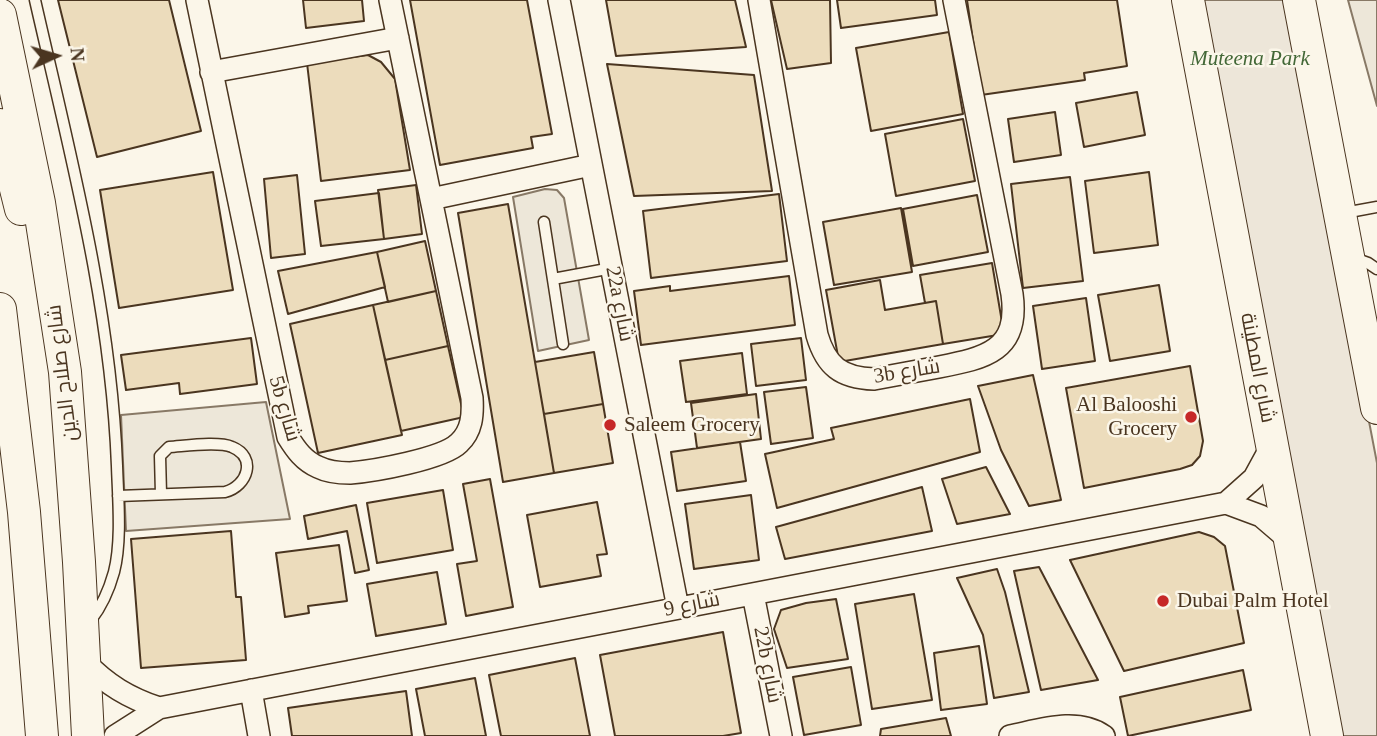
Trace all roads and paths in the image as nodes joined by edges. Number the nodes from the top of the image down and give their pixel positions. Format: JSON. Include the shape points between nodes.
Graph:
{"nodes":[{"id":1,"x":35,"y":0,"type":"edge"},
{"id":2,"x":197,"y":0,"type":"edge"},
{"id":3,"x":390,"y":0,"type":"edge"},
{"id":4,"x":558,"y":0,"type":"edge"},
{"id":5,"x":759,"y":0,"type":"edge"},
{"id":6,"x":954,"y":0,"type":"edge"},
{"id":7,"x":1188,"y":0,"type":"edge"},
{"id":8,"x":1299,"y":0,"type":"edge"},
{"id":9,"x":0,"y":15,"type":"edge"},
{"id":10,"x":398,"y":38,"type":"junction"},
{"id":11,"x":211,"y":72,"type":"junction"},
{"id":12,"x":0,"y":125,"type":"edge"},
{"id":13,"x":591,"y":165,"type":"junction"},
{"id":14,"x":431,"y":199,"type":"junction"},
{"id":15,"x":1377,"y":207,"type":"edge"},
{"id":16,"x":1341,"y":213,"type":"junction"},
{"id":17,"x":544,"y":222,"type":"dead end"},
{"id":18,"x":46,"y":244,"type":"junction"},
{"id":19,"x":1349,"y":256,"type":"junction"},
{"id":20,"x":612,"y":268,"type":"junction"},
{"id":21,"x":1377,"y":270,"type":"edge"},
{"id":22,"x":553,"y":279,"type":"junction"},
{"id":23,"x":0,"y":309,"type":"edge"},
{"id":24,"x":564,"y":344,"type":"dead end"},
{"id":25,"x":1376,"y":391,"type":"edge"},
{"id":26,"x":1272,"y":445,"type":"junction"},
{"id":27,"x":160,"y":494,"type":"junction"},
{"id":28,"x":118,"y":496,"type":"junction"},
{"id":29,"x":1226,"y":503,"type":"junction"},
{"id":30,"x":1289,"y":540,"type":"junction"},
{"id":31,"x":753,"y":593,"type":"junction"},
{"id":32,"x":678,"y":608,"type":"junction"},
{"id":33,"x":83,"y":631,"type":"junction"},
{"id":34,"x":85,"y":662,"type":"junction"},
{"id":35,"x":251,"y":690,"type":"junction"},
{"id":36,"x":159,"y":708,"type":"junction"},
{"id":37,"x":42,"y":736,"type":"edge"},
{"id":38,"x":88,"y":736,"type":"edge"},
{"id":39,"x":115,"y":736,"type":"edge"},
{"id":40,"x":259,"y":736,"type":"edge"},
{"id":41,"x":781,"y":736,"type":"edge"},
{"id":42,"x":1010,"y":736,"type":"edge"},
{"id":43,"x":1104,"y":736,"type":"edge"},
{"id":44,"x":1327,"y":736,"type":"edge"}],
"edges":[{"from":1,"to":28,"type":"lane","via":[[98,285],[112,384]]},
{"from":2,"to":11,"type":"street","name":"5b شارع"},
{"from":3,"to":10,"type":"street","name":"5b شارع"},
{"from":4,"to":13,"type":"street","name":"22a شارع"},
{"from":5,"to":6,"type":"street","name":"3b شارع","via":[[819,342],[831,363],[858,379],[989,355],[1003,344],[1011,329],[1012,294]]},
{"from":7,"to":26,"type":"main road","name":"شارع المطينة"},
{"from":8,"to":16,"type":"main road"},
{"from":9,"to":18,"type":"main road","name":"شارع صلاح الدين"},
{"from":10,"to":11,"type":"street"},
{"from":10,"to":14,"type":"street","name":"5b شارع"},
{"from":11,"to":14,"type":"street","name":"5b شارع","via":[[284,423],[295,450],[319,468],[350,472],[434,456],[455,447],[469,429],[472,398]]},
{"from":12,"to":18,"type":"main road","via":[[21,210]]},
{"from":13,"to":14,"type":"street"},
{"from":13,"to":20,"type":"street","name":"22a شارع"},
{"from":15,"to":16,"type":"lane"},
{"from":16,"to":19,"type":"main road"},
{"from":17,"to":22,"type":"lane"},
{"from":18,"to":33,"type":"main road","name":"شارع صلاح الدين","via":[[65,372]]},
{"from":19,"to":21,"type":"lane"},
{"from":19,"to":25,"type":"main road"},
{"from":20,"to":22,"type":"lane"},
{"from":20,"to":32,"type":"street","name":"22a شارع"},
{"from":22,"to":24,"type":"lane"},
{"from":23,"to":37,"type":"main road","via":[[23,499]]},
{"from":26,"to":29,"type":"street","via":[[1254,478]]},
{"from":26,"to":30,"type":"main road","name":"شارع المطينة"},
{"from":27,"to":27,"type":"lane","via":[[234,490],[246,477],[245,459],[223,445],[169,447],[160,456]]},
{"from":27,"to":28,"type":"lane"},
{"from":28,"to":33,"type":"lane","via":[[115,570],[108,592]]},
{"from":29,"to":30,"type":"street","via":[[1261,516]]},
{"from":29,"to":31,"type":"street","name":"شارع 9"},
{"from":30,"to":44,"type":"main road","name":"شارع المطينة"},
{"from":31,"to":32,"type":"street","name":"شارع 9"},
{"from":31,"to":41,"type":"street","name":"22b شارع"},
{"from":32,"to":35,"type":"street","name":"شارع 9"},
{"from":33,"to":34,"type":"main road","name":"شارع صلاح الدين"},
{"from":34,"to":36,"type":"street","via":[[118,691]]},
{"from":34,"to":38,"type":"main road","name":"شارع صلاح الدين"},
{"from":35,"to":36,"type":"street","name":"شارع 9"},
{"from":35,"to":40,"type":"street"},
{"from":36,"to":39,"type":"street","name":"شارع 9"},
{"from":42,"to":43,"type":"street","via":[[1081,725]]}]}
